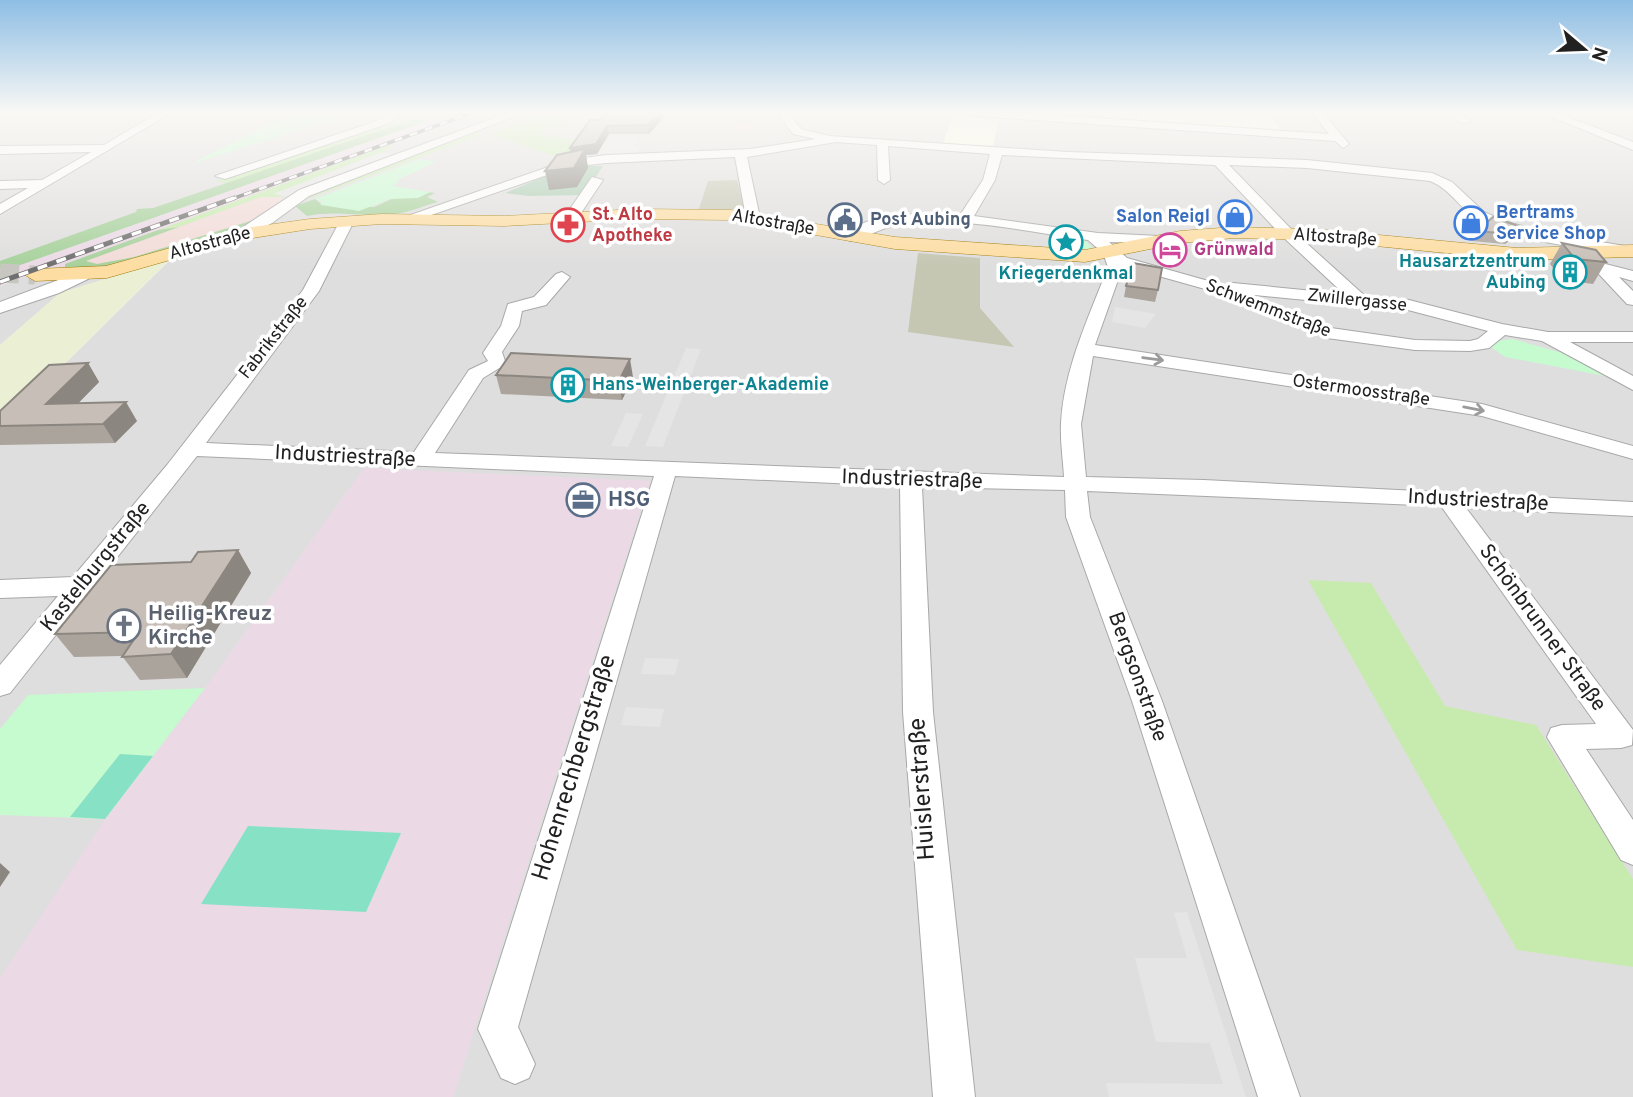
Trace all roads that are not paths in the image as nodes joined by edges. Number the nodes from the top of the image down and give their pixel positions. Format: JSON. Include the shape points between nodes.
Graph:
{"nodes":[{"id":1,"x":82,"y":164,"type":"edge"},
{"id":2,"x":256,"y":164,"type":"edge"},
{"id":3,"x":378,"y":164,"type":"edge"},
{"id":4,"x":567,"y":164,"type":"edge"},
{"id":5,"x":742,"y":164,"type":"edge"},
{"id":6,"x":882,"y":164,"type":"edge"},
{"id":7,"x":993,"y":164,"type":"edge"},
{"id":8,"x":1221,"y":164,"type":"edge"},
{"id":9,"x":1285,"y":164,"type":"edge"},
{"id":10,"x":1361,"y":164,"type":"edge"},
{"id":11,"x":1364,"y":168,"type":"junction"},
{"id":12,"x":221,"y":176,"type":"dead end"},
{"id":13,"x":597,"y":180,"type":"dead end"},
{"id":14,"x":884,"y":180,"type":"dead end"},
{"id":15,"x":47,"y":184,"type":"junction"},
{"id":16,"x":0,"y":185,"type":"edge"},
{"id":17,"x":284,"y":209,"type":"junction"},
{"id":18,"x":0,"y":210,"type":"edge"},
{"id":19,"x":748,"y":217,"type":"junction"},
{"id":20,"x":406,"y":219,"type":"junction"},
{"id":21,"x":569,"y":219,"type":"junction"},
{"id":22,"x":964,"y":219,"type":"junction"},
{"id":23,"x":310,"y":224,"type":"junction"},
{"id":24,"x":343,"y":228,"type":"junction"},
{"id":25,"x":1288,"y":234,"type":"junction"},
{"id":26,"x":238,"y":235,"type":"junction"},
{"id":27,"x":1092,"y":236,"type":"junction"},
{"id":28,"x":850,"y":237,"type":"junction"},
{"id":29,"x":1562,"y":239,"type":"junction"},
{"id":30,"x":1159,"y":240,"type":"junction"},
{"id":31,"x":1626,"y":250,"type":"edge"},
{"id":32,"x":1579,"y":251,"type":"junction"},
{"id":33,"x":1110,"y":254,"type":"junction"},
{"id":34,"x":1538,"y":255,"type":"junction"},
{"id":35,"x":1599,"y":267,"type":"junction"},
{"id":36,"x":35,"y":275,"type":"tunnel mouth"},
{"id":37,"x":82,"y":276,"type":"junction"},
{"id":38,"x":1633,"y":276,"type":"edge"},
{"id":39,"x":562,"y":277,"type":"dead end"},
{"id":40,"x":1211,"y":286,"type":"junction"},
{"id":41,"x":1360,"y":300,"type":"junction"},
{"id":42,"x":1633,"y":300,"type":"edge"},
{"id":43,"x":0,"y":308,"type":"edge"},
{"id":44,"x":1501,"y":329,"type":"junction"},
{"id":45,"x":1548,"y":337,"type":"junction"},
{"id":46,"x":1633,"y":337,"type":"edge"},
{"id":47,"x":1085,"y":349,"type":"junction"},
{"id":48,"x":1633,"y":384,"type":"edge"},
{"id":49,"x":190,"y":449,"type":"junction"},
{"id":50,"x":1633,"y":453,"type":"edge"},
{"id":51,"x":419,"y":461,"type":"junction"},
{"id":52,"x":666,"y":471,"type":"junction"},
{"id":53,"x":911,"y":480,"type":"junction"},
{"id":54,"x":1074,"y":486,"type":"junction"},
{"id":55,"x":1448,"y":499,"type":"junction"},
{"id":56,"x":1633,"y":509,"type":"edge"},
{"id":57,"x":82,"y":586,"type":"junction"},
{"id":58,"x":0,"y":589,"type":"edge"},
{"id":59,"x":0,"y":684,"type":"edge"},
{"id":60,"x":1627,"y":736,"type":"edge"},
{"id":61,"x":1633,"y":849,"type":"edge"},
{"id":62,"x":515,"y":1064,"type":"dead end"},
{"id":63,"x":954,"y":1097,"type":"edge"},
{"id":64,"x":1279,"y":1097,"type":"edge"}],
"edges":[{"from":1,"to":15,"type":"street"},
{"from":2,"to":12,"type":"street"},
{"from":3,"to":17,"type":"street","via":[[324,184]]},
{"from":4,"to":20,"type":"street"},
{"from":5,"to":19,"type":"street","via":[[752,213]]},
{"from":6,"to":14,"type":"street"},
{"from":7,"to":22,"type":"street","via":[[989,180]]},
{"from":8,"to":25,"type":"street"},
{"from":9,"to":11,"type":"street"},
{"from":10,"to":11,"type":"street"},
{"from":11,"to":29,"type":"street","via":[[1440,179],[1468,208],[1487,219]]},
{"from":13,"to":21,"type":"street"},
{"from":15,"to":16,"type":"street"},
{"from":15,"to":18,"type":"street"},
{"from":17,"to":23,"type":"street"},
{"from":17,"to":26,"type":"street"},
{"from":19,"to":21,"type":"main road","name":"Altostraße","via":[[666,214]]},
{"from":19,"to":28,"type":"main road","name":"Altostraße"},
{"from":20,"to":21,"type":"main road","name":"Altostraße"},
{"from":20,"to":24,"type":"main road","name":"Altostraße"},
{"from":22,"to":27,"type":"street"},
{"from":22,"to":28,"type":"street","via":[[888,221]]},
{"from":23,"to":24,"type":"main road","name":"Altostraße"},
{"from":23,"to":26,"type":"main road","name":"Altostraße"},
{"from":24,"to":49,"type":"street","name":"Fabrikstraße","via":[[311,291]]},
{"from":25,"to":30,"type":"main road","name":"Altostraße"},
{"from":25,"to":34,"type":"main road","name":"Altostraße"},
{"from":25,"to":41,"type":"street"},
{"from":26,"to":37,"type":"main road","name":"Altostraße"},
{"from":27,"to":30,"type":"street"},
{"from":27,"to":33,"type":"street"},
{"from":28,"to":33,"type":"main road","name":"Altostraße","via":[[976,249]]},
{"from":29,"to":31,"type":"street"},
{"from":29,"to":32,"type":"street"},
{"from":30,"to":33,"type":"main road","name":"Altostraße"},
{"from":31,"to":32,"type":"main road","name":"Altostraße"},
{"from":32,"to":34,"type":"main road","name":"Altostraße"},
{"from":32,"to":35,"type":"street"},
{"from":33,"to":40,"type":"street","name":"Schwemmstraße","via":[[1141,268]]},
{"from":33,"to":47,"type":"street","name":"Bergsonstraße","via":[[1116,267]]},
{"from":34,"to":35,"type":"street"},
{"from":35,"to":38,"type":"street"},
{"from":35,"to":42,"type":"street"},
{"from":36,"to":37,"type":"main road","name":"Altostraße"},
{"from":37,"to":43,"type":"street"},
{"from":39,"to":51,"type":"street","via":[[540,301],[514,308],[510,326],[492,353],[497,364],[476,373]]},
{"from":40,"to":41,"type":"street","name":"Zwillergasse"},
{"from":40,"to":44,"type":"street","name":"Schwemmstraße","via":[[1316,329],[1361,340],[1470,346],[1483,344]]},
{"from":41,"to":44,"type":"street","name":"Zwillergasse","via":[[1409,305]]},
{"from":44,"to":45,"type":"street"},
{"from":45,"to":46,"type":"street"},
{"from":45,"to":48,"type":"street"},
{"from":47,"to":50,"type":"street","name":"Ostermoosstraße","one_way":true,"via":[[1482,410]]},
{"from":47,"to":54,"type":"street","name":"Bergsonstraße","via":[[1071,424]]},
{"from":49,"to":51,"type":"street","name":"Industriestraße"},
{"from":49,"to":57,"type":"street","name":"Kastelburgstraße"},
{"from":51,"to":52,"type":"street","name":"Industriestraße"},
{"from":52,"to":53,"type":"street","name":"Industriestraße"},
{"from":52,"to":62,"type":"street","name":"Hohenrechbergstraße","via":[[498,1029]]},
{"from":53,"to":54,"type":"street","name":"Industriestraße"},
{"from":53,"to":63,"type":"street","name":"Huislerstraße","via":[[919,743],[930,892]]},
{"from":54,"to":55,"type":"street","name":"Industriestraße","via":[[1204,487]]},
{"from":54,"to":64,"type":"street","name":"Bergsonstraße","via":[[1078,517],[1147,701]]},
{"from":55,"to":56,"type":"street","name":"Industriestraße"},
{"from":55,"to":60,"type":"street","name":"Schönbrunner Straße"},
{"from":57,"to":58,"type":"street"},
{"from":57,"to":59,"type":"street","name":"Kastelburgstraße"},
{"from":60,"to":61,"type":"street","name":"Schönbrunner Straße","via":[[1562,737]]}]}
